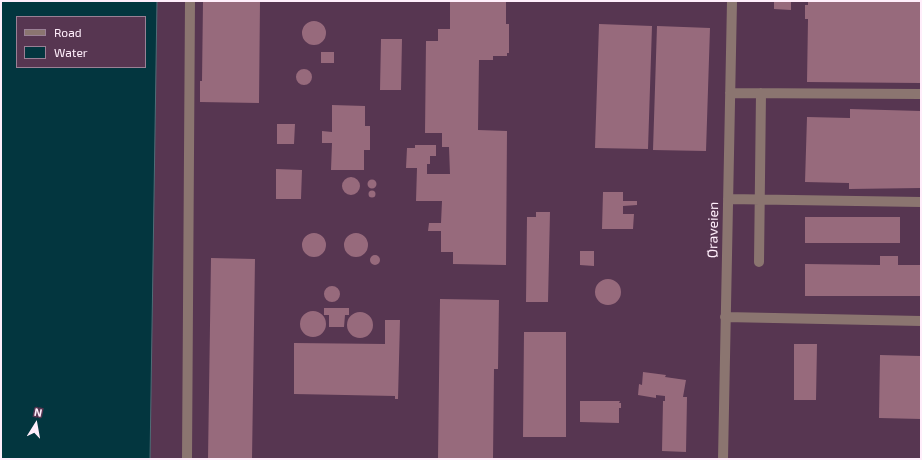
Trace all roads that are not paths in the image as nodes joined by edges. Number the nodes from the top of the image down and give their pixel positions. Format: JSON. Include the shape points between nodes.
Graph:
{"nodes":[{"id":1,"x":190,"y":1,"type":"edge"},
{"id":2,"x":732,"y":1,"type":"edge"},
{"id":3,"x":730,"y":93,"type":"junction"},
{"id":4,"x":761,"y":93,"type":"junction"},
{"id":5,"x":921,"y":94,"type":"edge"},
{"id":6,"x":760,"y":198,"type":"junction"},
{"id":7,"x":728,"y":199,"type":"junction"},
{"id":8,"x":921,"y":202,"type":"edge"},
{"id":9,"x":759,"y":262,"type":"dead end"},
{"id":10,"x":725,"y":317,"type":"junction"},
{"id":11,"x":921,"y":321,"type":"edge"},
{"id":12,"x":187,"y":459,"type":"edge"},
{"id":13,"x":723,"y":459,"type":"edge"}],
"edges":[{"from":1,"to":12,"type":"street"},
{"from":2,"to":3,"type":"street","name":"Øraveien"},
{"from":3,"to":4,"type":"street"},
{"from":3,"to":7,"type":"street","name":"Øraveien"},
{"from":4,"to":5,"type":"street"},
{"from":4,"to":6,"type":"street"},
{"from":6,"to":7,"type":"street"},
{"from":6,"to":8,"type":"street"},
{"from":6,"to":9,"type":"street"},
{"from":7,"to":10,"type":"street","name":"Øraveien"},
{"from":10,"to":11,"type":"street"},
{"from":10,"to":13,"type":"street","name":"Øraveien"}]}
